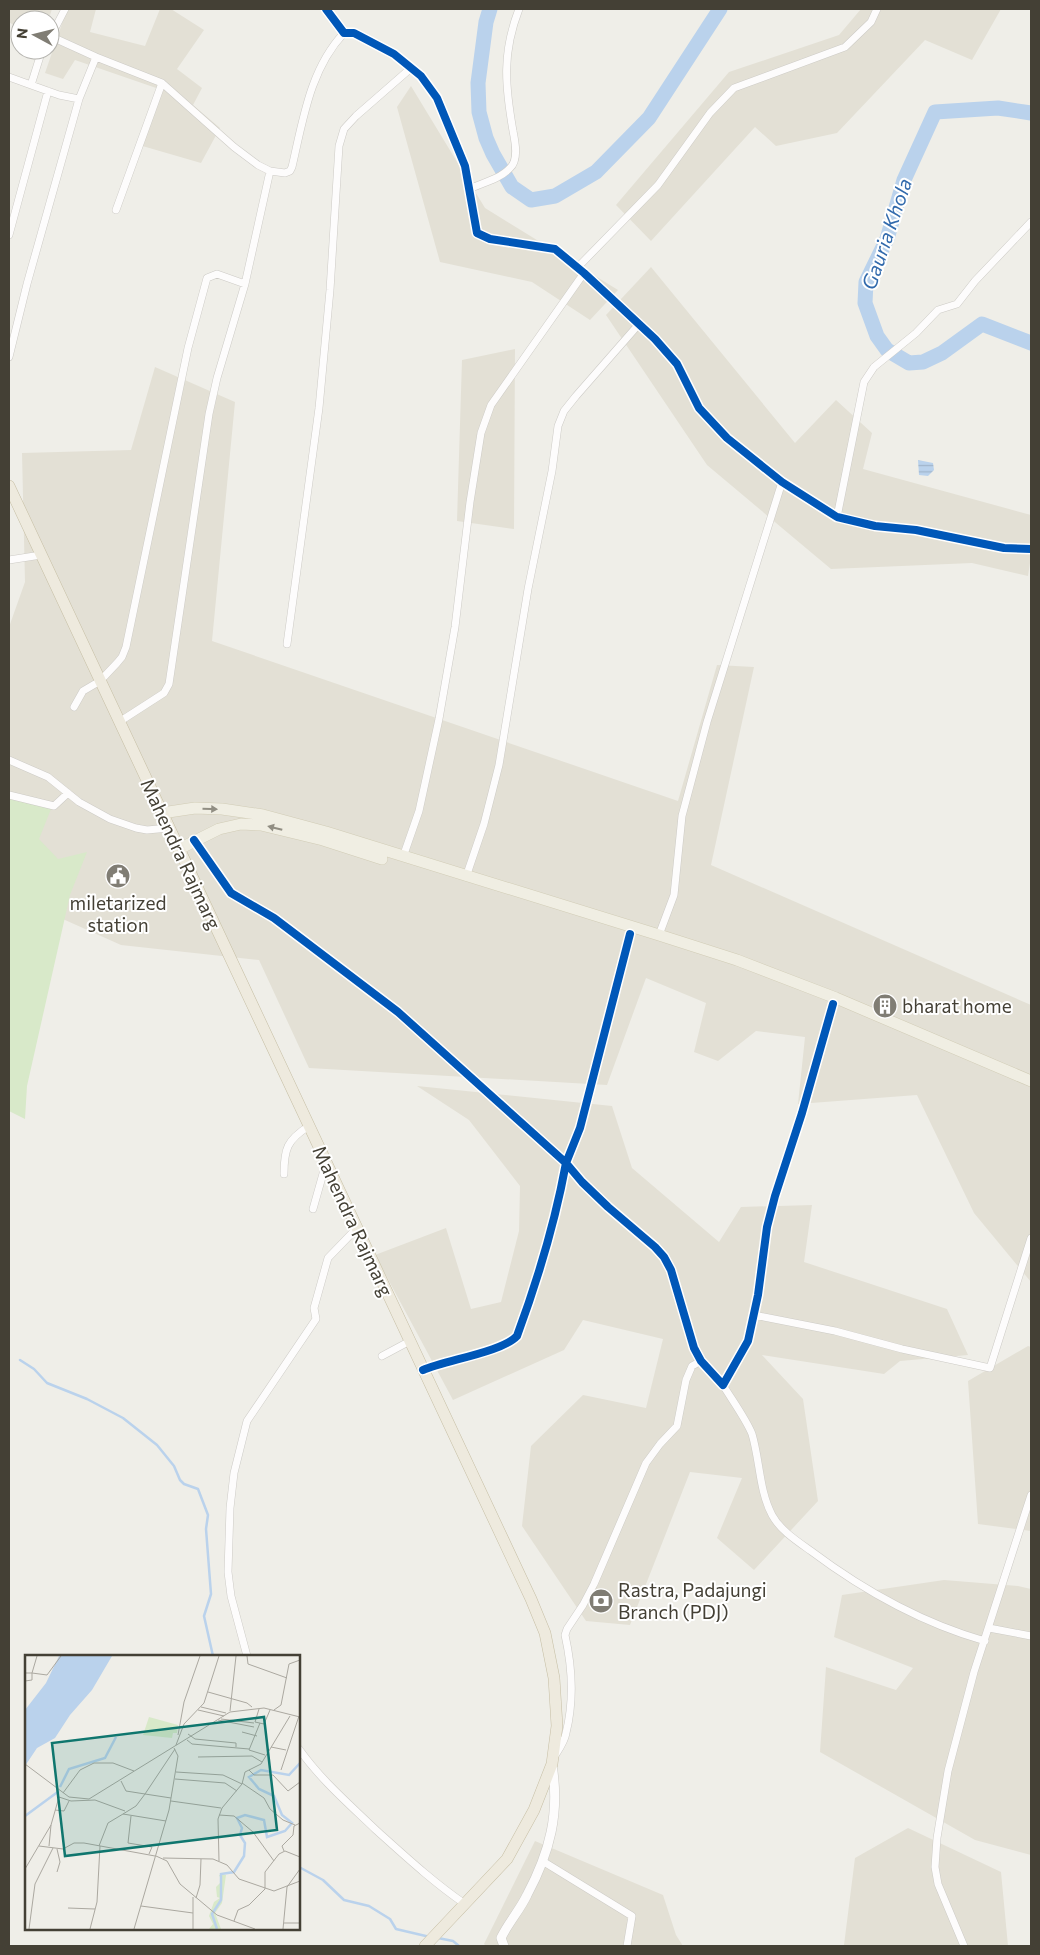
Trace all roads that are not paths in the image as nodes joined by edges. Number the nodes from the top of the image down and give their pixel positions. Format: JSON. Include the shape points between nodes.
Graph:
{"nodes":[{"id":1,"x":326,"y":9,"type":"edge"},
{"id":2,"x":519,"y":9,"type":"edge"},
{"id":3,"x":878,"y":9,"type":"edge"},
{"id":4,"x":344,"y":33,"type":"junction"},
{"id":5,"x":60,"y":42,"type":"edge"},
{"id":6,"x":96,"y":58,"type":"junction"},
{"id":7,"x":39,"y":60,"type":"edge"},
{"id":8,"x":411,"y":68,"type":"junction"},
{"id":9,"x":9,"y":77,"type":"edge"},
{"id":10,"x":162,"y":83,"type":"junction"},
{"id":11,"x":31,"y":85,"type":"junction"},
{"id":12,"x":48,"y":91,"type":"junction"},
{"id":13,"x":79,"y":99,"type":"junction"},
{"id":14,"x":270,"y":171,"type":"junction"},
{"id":15,"x":469,"y":189,"type":"junction"},
{"id":16,"x":116,"y":210,"type":"dead end"},
{"id":17,"x":1031,"y":222,"type":"edge"},
{"id":18,"x":9,"y":235,"type":"edge"},
{"id":19,"x":581,"y":270,"type":"junction"},
{"id":20,"x":246,"y":284,"type":"junction"},
{"id":21,"x":639,"y":324,"type":"junction"},
{"id":22,"x":9,"y":357,"type":"edge"},
{"id":23,"x":782,"y":482,"type":"junction"},
{"id":24,"x":9,"y":486,"type":"edge"},
{"id":25,"x":837,"y":517,"type":"junction"},
{"id":26,"x":1031,"y":549,"type":"edge"},
{"id":27,"x":41,"y":555,"type":"junction"},
{"id":28,"x":9,"y":560,"type":"edge"},
{"id":29,"x":287,"y":644,"type":"dead end"},
{"id":30,"x":100,"y":681,"type":"junction"},
{"id":31,"x":74,"y":707,"type":"dead end"},
{"id":32,"x":119,"y":722,"type":"junction"},
{"id":33,"x":9,"y":760,"type":"edge"},
{"id":34,"x":68,"y":793,"type":"junction"},
{"id":35,"x":9,"y":795,"type":"edge"},
{"id":36,"x":162,"y":813,"type":"junction"},
{"id":37,"x":169,"y":828,"type":"junction"},
{"id":38,"x":194,"y":840,"type":"junction"},
{"id":39,"x":179,"y":849,"type":"junction"},
{"id":40,"x":403,"y":857,"type":"junction"},
{"id":41,"x":466,"y":876,"type":"junction"},
{"id":42,"x":630,"y":934,"type":"junction"},
{"id":43,"x":659,"y":935,"type":"junction"},
{"id":44,"x":833,"y":1004,"type":"junction"},
{"id":45,"x":1031,"y":1081,"type":"edge"},
{"id":46,"x":1031,"y":1089,"type":"edge"},
{"id":47,"x":309,"y":1126,"type":"junction"},
{"id":48,"x":326,"y":1162,"type":"junction"},
{"id":49,"x":566,"y":1163,"type":"junction"},
{"id":50,"x":284,"y":1174,"type":"dead end"},
{"id":51,"x":313,"y":1209,"type":"dead end"},
{"id":52,"x":356,"y":1229,"type":"junction"},
{"id":53,"x":1031,"y":1238,"type":"edge"},
{"id":54,"x":754,"y":1315,"type":"junction"},
{"id":55,"x":410,"y":1341,"type":"junction"},
{"id":56,"x":382,"y":1356,"type":"dead end"},
{"id":57,"x":701,"y":1361,"type":"junction"},
{"id":58,"x":423,"y":1370,"type":"junction"},
{"id":59,"x":723,"y":1385,"type":"junction"},
{"id":60,"x":1031,"y":1495,"type":"edge"},
{"id":61,"x":989,"y":1628,"type":"junction"},
{"id":62,"x":1031,"y":1636,"type":"edge"},
{"id":63,"x":985,"y":1641,"type":"junction"},
{"id":64,"x":247,"y":1655,"type":"edge"},
{"id":65,"x":300,"y":1750,"type":"edge"},
{"id":66,"x":552,"y":1764,"type":"junction"},
{"id":67,"x":544,"y":1862,"type":"junction"},
{"id":68,"x":465,"y":1904,"type":"junction"},
{"id":69,"x":425,"y":1946,"type":"edge"},
{"id":70,"x":504,"y":1946,"type":"edge"},
{"id":71,"x":627,"y":1946,"type":"edge"},
{"id":72,"x":964,"y":1946,"type":"edge"}],
"edges":[{"from":1,"to":4,"type":"street"},
{"from":2,"to":15,"type":"street","via":[[507,49],[507,92],[516,156],[512,168]]},
{"from":3,"to":19,"type":"street","via":[[845,48],[734,88],[710,113],[658,185]]},
{"from":4,"to":8,"type":"street","via":[[354,33],[394,54]]},
{"from":4,"to":14,"type":"street","via":[[324,60],[313,84],[290,172]]},
{"from":5,"to":6,"type":"street"},
{"from":6,"to":10,"type":"street"},
{"from":6,"to":13,"type":"street"},
{"from":7,"to":11,"type":"street"},
{"from":8,"to":15,"type":"street","via":[[437,98],[465,166]]},
{"from":8,"to":29,"type":"street","via":[[356,116],[344,129],[339,146],[319,408]]},
{"from":9,"to":11,"type":"street"},
{"from":10,"to":14,"type":"street","via":[[234,147]]},
{"from":10,"to":16,"type":"street"},
{"from":11,"to":12,"type":"street"},
{"from":12,"to":13,"type":"street"},
{"from":12,"to":18,"type":"street"},
{"from":13,"to":22,"type":"street"},
{"from":14,"to":20,"type":"street"},
{"from":15,"to":19,"type":"street","via":[[477,233],[490,239],[555,249]]},
{"from":17,"to":25,"type":"street","via":[[957,304],[938,310],[916,333],[874,367],[864,382]]},
{"from":19,"to":21,"type":"street"},
{"from":19,"to":40,"type":"street","via":[[491,405],[481,433],[439,719],[419,811]]},
{"from":20,"to":30,"type":"street","via":[[217,274],[208,278],[188,348],[126,647],[117,664]]},
{"from":20,"to":32,"type":"street","via":[[209,414],[169,684],[164,693]]},
{"from":21,"to":23,"type":"street","via":[[677,364],[699,408],[727,438]]},
{"from":21,"to":41,"type":"street","via":[[564,411],[558,426],[499,765]]},
{"from":23,"to":25,"type":"street"},
{"from":23,"to":43,"type":"street","via":[[707,722],[682,816],[674,895]]},
{"from":24,"to":27,"type":"highway","name":"Mahendra Rajmarg"},
{"from":25,"to":26,"type":"street","via":[[1004,548]]},
{"from":27,"to":28,"type":"street"},
{"from":27,"to":30,"type":"highway","name":"Mahendra Rajmarg"},
{"from":30,"to":31,"type":"street","via":[[83,691]]},
{"from":30,"to":32,"type":"highway","name":"Mahendra Rajmarg"},
{"from":32,"to":36,"type":"highway","name":"Mahendra Rajmarg"},
{"from":33,"to":34,"type":"street","via":[[48,777]]},
{"from":34,"to":35,"type":"street","via":[[54,806]]},
{"from":34,"to":37,"type":"street","via":[[98,813],[136,828]]},
{"from":36,"to":37,"type":"highway","name":"Mahendra Rajmarg"},
{"from":36,"to":40,"type":"main road","one_way":true,"via":[[196,808],[263,815]]},
{"from":37,"to":39,"type":"highway","name":"Mahendra Rajmarg"},
{"from":38,"to":39,"type":"main road"},
{"from":42,"to":38,"type":"main road","one_way":true,"via":[[323,840],[261,825],[219,828]]},
{"from":38,"to":49,"type":"street","via":[[231,893],[274,918],[398,1012]]},
{"from":39,"to":47,"type":"highway","name":"Mahendra Rajmarg"},
{"from":40,"to":41,"type":"main road"},
{"from":41,"to":43,"type":"main road"},
{"from":42,"to":44,"type":"main road","via":[[734,967]]},
{"from":42,"to":49,"type":"street","via":[[580,1128]]},
{"from":43,"to":45,"type":"main road","via":[[737,960],[836,998]]},
{"from":44,"to":46,"type":"main road"},
{"from":44,"to":54,"type":"street","via":[[774,1196]]},
{"from":47,"to":48,"type":"highway","name":"Mahendra Rajmarg"},
{"from":47,"to":50,"type":"street","via":[[294,1136],[288,1147]]},
{"from":48,"to":51,"type":"street"},
{"from":48,"to":52,"type":"highway","name":"Mahendra Rajmarg"},
{"from":49,"to":57,"type":"street","via":[[588,1188],[664,1257]]},
{"from":49,"to":58,"type":"street","via":[[545,1252],[517,1336],[478,1353]]},
{"from":52,"to":55,"type":"highway","name":"Mahendra Rajmarg"},
{"from":52,"to":64,"type":"street","via":[[328,1258],[314,1308],[316,1319],[248,1419],[241,1441],[230,1508],[228,1572]]},
{"from":53,"to":54,"type":"street","via":[[990,1368]]},
{"from":54,"to":59,"type":"street","via":[[748,1341]]},
{"from":55,"to":56,"type":"street"},
{"from":55,"to":58,"type":"highway","name":"Mahendra Rajmarg"},
{"from":57,"to":59,"type":"street"},
{"from":57,"to":66,"type":"street","via":[[692,1366],[686,1380],[677,1426],[646,1463],[594,1584],[567,1629],[570,1708],[566,1734]]},
{"from":58,"to":66,"type":"highway","name":"Mahendra Rajmarg","via":[[545,1633],[554,1678],[556,1726]]},
{"from":59,"to":63,"type":"street","via":[[751,1433],[773,1517],[792,1537],[824,1561],[914,1614]]},
{"from":60,"to":61,"type":"street"},
{"from":61,"to":62,"type":"street"},
{"from":61,"to":63,"type":"street"},
{"from":63,"to":72,"type":"street","via":[[948,1771],[935,1867],[938,1884]]},
{"from":65,"to":68,"type":"street","via":[[343,1799],[393,1847]]},
{"from":66,"to":67,"type":"street","via":[[556,1788],[554,1816]]},
{"from":66,"to":68,"type":"highway","name":"Mahendra Rajmarg","via":[[534,1810],[507,1859]]},
{"from":67,"to":70,"type":"street","via":[[501,1938]]},
{"from":67,"to":71,"type":"street","via":[[632,1916]]},
{"from":68,"to":69,"type":"highway","name":"Mahendra Rajmarg"}]}
